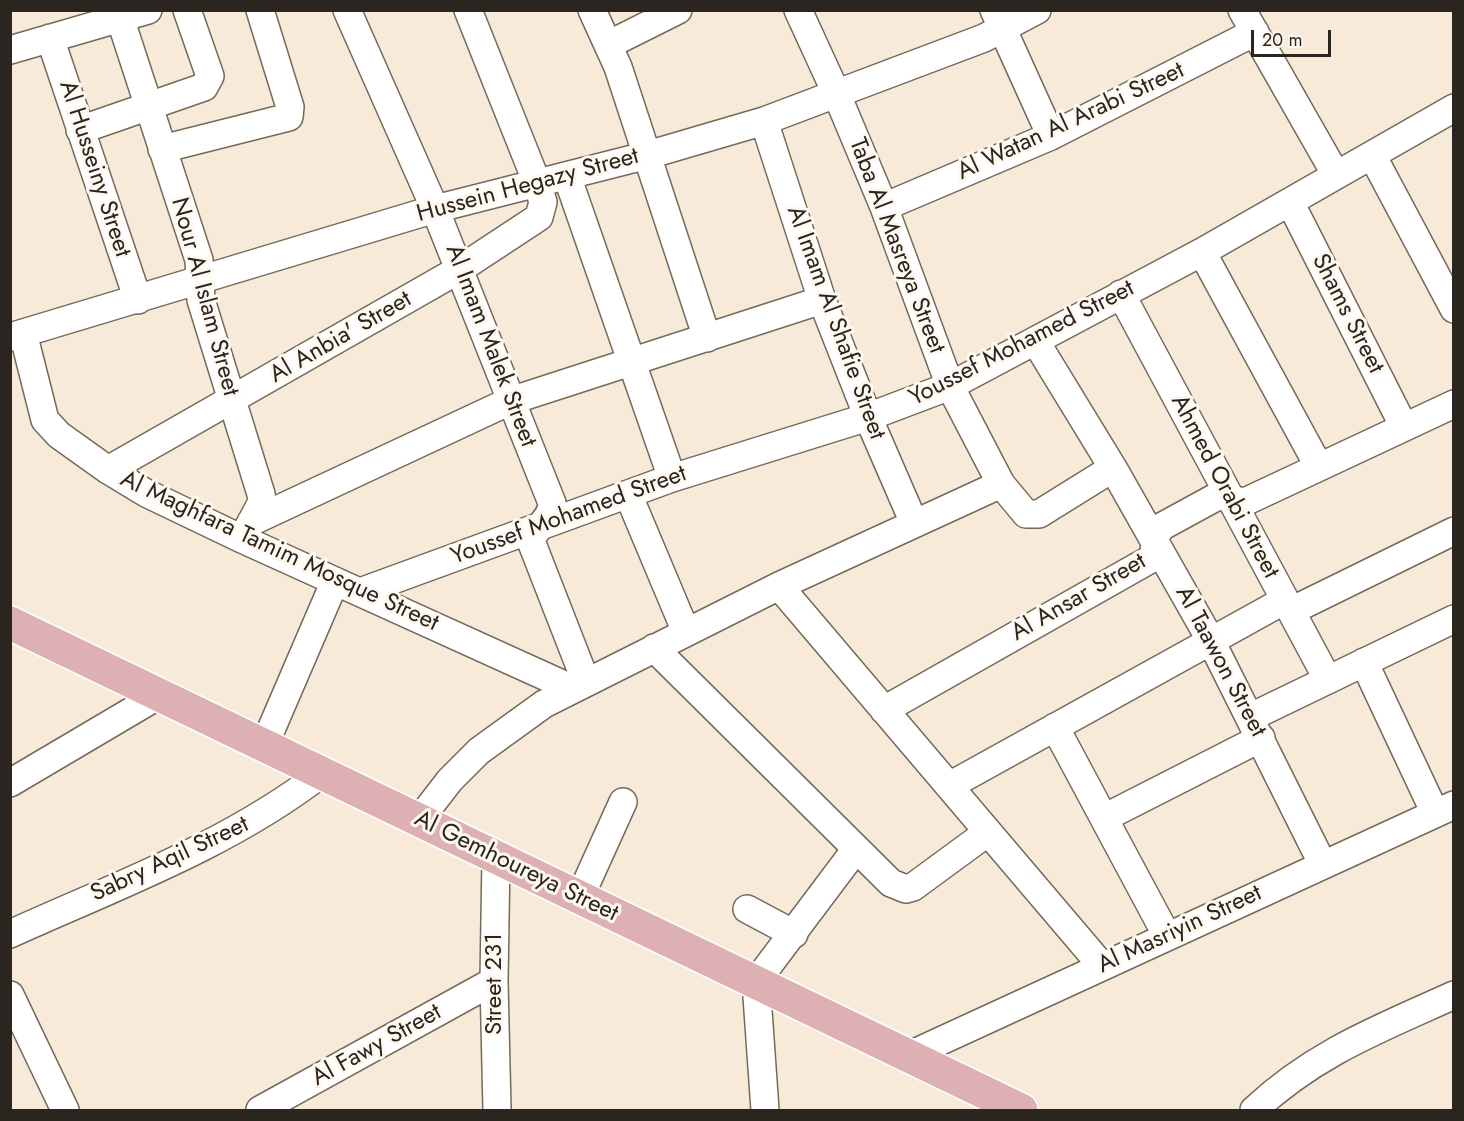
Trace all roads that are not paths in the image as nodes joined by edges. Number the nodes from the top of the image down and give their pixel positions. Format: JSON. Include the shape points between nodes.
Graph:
{"nodes":[{"id":1,"x":148,"y":10,"type":"edge"},
{"id":2,"x":187,"y":10,"type":"edge"},
{"id":3,"x":260,"y":10,"type":"edge"},
{"id":4,"x":347,"y":10,"type":"edge"},
{"id":5,"x":468,"y":10,"type":"edge"},
{"id":6,"x":592,"y":10,"type":"edge"},
{"id":7,"x":678,"y":10,"type":"edge"},
{"id":8,"x":798,"y":10,"type":"edge"},
{"id":9,"x":1037,"y":10,"type":"edge"},
{"id":10,"x":120,"y":18,"type":"junction"},
{"id":11,"x":85,"y":19,"type":"edge"},
{"id":12,"x":998,"y":20,"type":"edge"},
{"id":13,"x":1248,"y":21,"type":"edge"},
{"id":14,"x":50,"y":39,"type":"junction"},
{"id":15,"x":608,"y":45,"type":"junction"},
{"id":16,"x":10,"y":50,"type":"edge"},
{"id":17,"x":837,"y":95,"type":"junction"},
{"id":18,"x":149,"y":107,"type":"junction"},
{"id":19,"x":1454,"y":108,"type":"edge"},
{"id":20,"x":764,"y":121,"type":"junction"},
{"id":21,"x":80,"y":129,"type":"junction"},
{"id":22,"x":1051,"y":136,"type":"junction"},
{"id":23,"x":162,"y":149,"type":"junction"},
{"id":24,"x":648,"y":155,"type":"junction"},
{"id":25,"x":1372,"y":155,"type":"junction"},
{"id":26,"x":1336,"y":175,"type":"junction"},
{"id":27,"x":567,"y":176,"type":"junction"},
{"id":28,"x":537,"y":183,"type":"junction"},
{"id":29,"x":1290,"y":202,"type":"junction"},
{"id":30,"x":884,"y":207,"type":"junction"},
{"id":31,"x":435,"y":209,"type":"junction"},
{"id":32,"x":1202,"y":252,"type":"junction"},
{"id":33,"x":460,"y":269,"type":"junction"},
{"id":34,"x":199,"y":280,"type":"junction"},
{"id":35,"x":1121,"y":294,"type":"junction"},
{"id":36,"x":138,"y":300,"type":"junction"},
{"id":37,"x":822,"y":300,"type":"junction"},
{"id":38,"x":1454,"y":309,"type":"edge"},
{"id":39,"x":17,"y":335,"type":"edge"},
{"id":40,"x":707,"y":338,"type":"junction"},
{"id":41,"x":1036,"y":342,"type":"junction"},
{"id":42,"x":632,"y":362,"type":"junction"},
{"id":43,"x":950,"y":386,"type":"junction"},
{"id":44,"x":232,"y":401,"type":"junction"},
{"id":45,"x":510,"y":401,"type":"junction"},
{"id":46,"x":1454,"y":404,"type":"edge"},
{"id":47,"x":868,"y":417,"type":"junction"},
{"id":48,"x":1404,"y":427,"type":"junction"},
{"id":49,"x":1319,"y":467,"type":"junction"},
{"id":50,"x":1113,"y":468,"type":"junction"},
{"id":51,"x":108,"y":470,"type":"junction"},
{"id":52,"x":672,"y":478,"type":"junction"},
{"id":53,"x":1001,"y":484,"type":"junction"},
{"id":54,"x":628,"y":494,"type":"junction"},
{"id":55,"x":1231,"y":500,"type":"junction"},
{"id":56,"x":914,"y":523,"type":"junction"},
{"id":57,"x":541,"y":525,"type":"junction"},
{"id":58,"x":247,"y":531,"type":"junction"},
{"id":59,"x":1454,"y":531,"type":"edge"},
{"id":60,"x":1155,"y":542,"type":"junction"},
{"id":61,"x":335,"y":580,"type":"junction"},
{"id":62,"x":779,"y":586,"type":"junction"},
{"id":63,"x":360,"y":592,"type":"junction"},
{"id":64,"x":1288,"y":605,"type":"junction"},
{"id":65,"x":1454,"y":619,"type":"edge"},
{"id":66,"x":10,"y":623,"type":"edge"},
{"id":67,"x":686,"y":633,"type":"junction"},
{"id":68,"x":1211,"y":641,"type":"junction"},
{"id":69,"x":654,"y":648,"type":"junction"},
{"id":70,"x":1364,"y":662,"type":"junction"},
{"id":71,"x":1328,"y":680,"type":"junction"},
{"id":72,"x":579,"y":685,"type":"junction"},
{"id":73,"x":159,"y":694,"type":"junction"},
{"id":74,"x":884,"y":710,"type":"junction"},
{"id":75,"x":1055,"y":727,"type":"junction"},
{"id":76,"x":1256,"y":728,"type":"junction"},
{"id":77,"x":264,"y":746,"type":"junction"},
{"id":78,"x":322,"y":773,"type":"junction"},
{"id":79,"x":10,"y":783,"type":"edge"},
{"id":80,"x":949,"y":786,"type":"junction"},
{"id":81,"x":623,"y":802,"type":"dead end"},
{"id":82,"x":1444,"y":809,"type":"edge"},
{"id":83,"x":1104,"y":818,"type":"junction"},
{"id":84,"x":419,"y":820,"type":"junction"},
{"id":85,"x":988,"y":832,"type":"junction"},
{"id":86,"x":856,"y":849,"type":"junction"},
{"id":87,"x":496,"y":857,"type":"junction"},
{"id":88,"x":1322,"y":864,"type":"junction"},
{"id":89,"x":580,"y":897,"type":"junction"},
{"id":90,"x":747,"y":909,"type":"dead end"},
{"id":91,"x":10,"y":934,"type":"edge"},
{"id":92,"x":794,"y":934,"type":"junction"},
{"id":93,"x":1167,"y":936,"type":"junction"},
{"id":94,"x":1102,"y":966,"type":"junction"},
{"id":95,"x":494,"y":981,"type":"junction"},
{"id":96,"x":756,"y":982,"type":"junction"},
{"id":97,"x":10,"y":995,"type":"edge"},
{"id":98,"x":1454,"y":995,"type":"edge"},
{"id":99,"x":908,"y":1056,"type":"junction"},
{"id":100,"x":65,"y":1110,"type":"edge"},
{"id":101,"x":260,"y":1110,"type":"edge"},
{"id":102,"x":497,"y":1110,"type":"edge"},
{"id":103,"x":765,"y":1110,"type":"edge"},
{"id":104,"x":1021,"y":1110,"type":"edge"},
{"id":105,"x":1254,"y":1110,"type":"edge"}],
"edges":[{"from":1,"to":10,"type":"street"},
{"from":2,"to":18,"type":"street","via":[[209,80],[204,87]]},
{"from":3,"to":23,"type":"street","via":[[290,107],[289,117]]},
{"from":4,"to":31,"type":"street","name":"Al Imam Malek Street"},
{"from":5,"to":28,"type":"street","name":"Al Anbia' Street"},
{"from":6,"to":15,"type":"street"},
{"from":7,"to":15,"type":"street"},
{"from":8,"to":17,"type":"street","name":"Taba Al Masreya Street"},
{"from":9,"to":12,"type":"street","name":"Hussein Hegazy Street"},
{"from":10,"to":11,"type":"street"},
{"from":10,"to":18,"type":"street","name":"Nour Al Islam Street"},
{"from":11,"to":14,"type":"street"},
{"from":12,"to":17,"type":"street","name":"Hussein Hegazy Street"},
{"from":12,"to":22,"type":"street"},
{"from":13,"to":22,"type":"street","name":"Al Watan Al Arabi Street"},
{"from":13,"to":26,"type":"street"},
{"from":14,"to":16,"type":"street"},
{"from":14,"to":21,"type":"street","name":"Al Husseiny Street"},
{"from":15,"to":24,"type":"street"},
{"from":17,"to":20,"type":"street","name":"Hussein Hegazy Street"},
{"from":17,"to":30,"type":"street","name":"Taba Al Masreya Street"},
{"from":18,"to":21,"type":"street"},
{"from":18,"to":23,"type":"street","name":"Nour Al Islam Street"},
{"from":19,"to":25,"type":"street","name":"Youssef Mohamed Street"},
{"from":20,"to":24,"type":"street","name":"Hussein Hegazy Street"},
{"from":20,"to":37,"type":"street","name":"Al Imam Al Shafie Street"},
{"from":21,"to":36,"type":"street","name":"Al Husseiny Street"},
{"from":22,"to":30,"type":"street","name":"Al Watan Al Arabi Street"},
{"from":23,"to":34,"type":"street","name":"Nour Al Islam Street","via":[[199,260]]},
{"from":24,"to":27,"type":"street","name":"Hussein Hegazy Street"},
{"from":24,"to":40,"type":"street"},
{"from":25,"to":26,"type":"street","name":"Youssef Mohamed Street"},
{"from":25,"to":38,"type":"street"},
{"from":26,"to":29,"type":"street","name":"Youssef Mohamed Street"},
{"from":27,"to":28,"type":"street","name":"Hussein Hegazy Street"},
{"from":27,"to":42,"type":"street"},
{"from":28,"to":31,"type":"street","name":"Hussein Hegazy Street"},
{"from":28,"to":33,"type":"street","name":"Al Anbia' Street","via":[[543,202],[539,217]]},
{"from":29,"to":32,"type":"street","name":"Youssef Mohamed Street"},
{"from":29,"to":48,"type":"street","name":"Shams Street"},
{"from":30,"to":43,"type":"street","name":"Taba Al Masreya Street"},
{"from":31,"to":33,"type":"street","name":"Al Imam Malek Street"},
{"from":31,"to":34,"type":"street","name":"Hussein Hegazy Street"},
{"from":32,"to":35,"type":"street","name":"Youssef Mohamed Street"},
{"from":32,"to":49,"type":"street"},
{"from":33,"to":44,"type":"street","name":"Al Anbia' Street"},
{"from":33,"to":45,"type":"street","name":"Al Imam Malek Street"},
{"from":34,"to":36,"type":"street","name":"Hussein Hegazy Street"},
{"from":34,"to":44,"type":"street","name":"Nour Al Islam Street","via":[[201,300]]},
{"from":35,"to":41,"type":"street","name":"Youssef Mohamed Street"},
{"from":35,"to":55,"type":"street","name":"Ahmed Orabi Street"},
{"from":36,"to":39,"type":"street","name":"Hussein Hegazy Street"},
{"from":37,"to":40,"type":"street"},
{"from":37,"to":47,"type":"street","name":"Al Imam Al Shafie Street"},
{"from":39,"to":51,"type":"street","name":"Al Maghfara Tamim Mosque Street","via":[[45,420],[59,435]]},
{"from":40,"to":42,"type":"street"},
{"from":41,"to":43,"type":"street","name":"Youssef Mohamed Street"},
{"from":41,"to":50,"type":"street","name":"Al Taawon Street"},
{"from":42,"to":45,"type":"street"},
{"from":42,"to":52,"type":"street"},
{"from":43,"to":47,"type":"street","name":"Youssef Mohamed Street"},
{"from":43,"to":53,"type":"street","name":"Taba Al Masreya Street"},
{"from":44,"to":51,"type":"street","name":"Al Anbia' Street"},
{"from":44,"to":58,"type":"street","name":"Nour Al Islam Street","via":[[262,502]]},
{"from":45,"to":57,"type":"street","name":"Al Imam Malek Street","via":[[552,503],[551,513]]},
{"from":45,"to":58,"type":"street"},
{"from":46,"to":48,"type":"street","name":"Al Ansar Street"},
{"from":47,"to":52,"type":"street","name":"Youssef Mohamed Street"},
{"from":47,"to":56,"type":"street","name":"Al Imam Al Shafie Street"},
{"from":48,"to":49,"type":"street","name":"Al Ansar Street"},
{"from":49,"to":55,"type":"street","name":"Al Ansar Street","via":[[1243,502]]},
{"from":50,"to":53,"type":"street","name":"Taba Al Masreya Street","via":[[1033,515],[1021,510]]},
{"from":50,"to":60,"type":"street","name":"Al Taawon Street"},
{"from":51,"to":58,"type":"street","name":"Al Maghfara Tamim Mosque Street","via":[[146,493]]},
{"from":52,"to":54,"type":"street","name":"Youssef Mohamed Street"},
{"from":53,"to":56,"type":"street"},
{"from":54,"to":57,"type":"street","name":"Youssef Mohamed Street"},
{"from":54,"to":67,"type":"street"},
{"from":55,"to":60,"type":"street","name":"Al Ansar Street","via":[[1216,497],[1161,527]]},
{"from":55,"to":64,"type":"street","name":"Ahmed Orabi Street"},
{"from":56,"to":62,"type":"street"},
{"from":57,"to":63,"type":"street","name":"Youssef Mohamed Street"},
{"from":57,"to":72,"type":"street","name":"Al Imam Malek Street","via":[[531,541]]},
{"from":58,"to":61,"type":"street","name":"Al Maghfara Tamim Mosque Street"},
{"from":59,"to":64,"type":"street"},
{"from":60,"to":68,"type":"street","name":"Al Taawon Street"},
{"from":60,"to":74,"type":"street","name":"Al Ansar Street","via":[[1154,555],[1149,560]]},
{"from":61,"to":63,"type":"street","name":"Al Maghfara Tamim Mosque Street"},
{"from":61,"to":77,"type":"street"},
{"from":62,"to":67,"type":"street"},
{"from":62,"to":74,"type":"street"},
{"from":63,"to":72,"type":"street","name":"Al Maghfara Tamim Mosque Street"},
{"from":64,"to":68,"type":"street"},
{"from":64,"to":71,"type":"street","name":"Ahmed Orabi Street"},
{"from":65,"to":70,"type":"street"},
{"from":66,"to":73,"type":"main road","name":"Al Gemhoureya Street"},
{"from":67,"to":69,"type":"street"},
{"from":68,"to":75,"type":"street"},
{"from":68,"to":76,"type":"street","name":"Al Taawon Street"},
{"from":69,"to":72,"type":"street"},
{"from":69,"to":86,"type":"street"},
{"from":70,"to":71,"type":"street"},
{"from":70,"to":82,"type":"street"},
{"from":71,"to":76,"type":"street"},
{"from":72,"to":84,"type":"street","via":[[544,704],[479,751]]},
{"from":73,"to":77,"type":"main road","name":"Al Gemhoureya Street"},
{"from":73,"to":79,"type":"street"},
{"from":74,"to":80,"type":"street"},
{"from":75,"to":80,"type":"street"},
{"from":75,"to":83,"type":"street"},
{"from":76,"to":83,"type":"street"},
{"from":76,"to":88,"type":"street","name":"Al Taawon Street"},
{"from":77,"to":78,"type":"main road","name":"Al Gemhoureya Street"},
{"from":78,"to":84,"type":"main road","name":"Al Gemhoureya Street"},
{"from":78,"to":91,"type":"street","name":"Sabry Aqil Street","via":[[281,804],[235,831]]},
{"from":80,"to":85,"type":"street"},
{"from":81,"to":89,"type":"street"},
{"from":82,"to":88,"type":"street","name":"Al Masriyin Street"},
{"from":83,"to":93,"type":"street"},
{"from":84,"to":87,"type":"main road","name":"Al Gemhoureya Street"},
{"from":85,"to":86,"type":"street","via":[[906,889],[891,883]]},
{"from":85,"to":94,"type":"street"},
{"from":86,"to":92,"type":"street"},
{"from":87,"to":89,"type":"main road","name":"Al Gemhoureya Street"},
{"from":87,"to":95,"type":"street","name":"Street 231"},
{"from":88,"to":93,"type":"street","name":"Al Masriyin Street"},
{"from":89,"to":96,"type":"main road","name":"Al Gemhoureya Street"},
{"from":90,"to":92,"type":"street"},
{"from":92,"to":96,"type":"street"},
{"from":93,"to":94,"type":"street","name":"Al Masriyin Street"},
{"from":94,"to":99,"type":"street","name":"Al Masriyin Street"},
{"from":95,"to":101,"type":"street","name":"Al Fawy Street"},
{"from":95,"to":102,"type":"street","name":"Street 231"},
{"from":96,"to":99,"type":"main road","name":"Al Gemhoureya Street"},
{"from":96,"to":103,"type":"street"},
{"from":97,"to":100,"type":"street"},
{"from":98,"to":105,"type":"street","via":[[1341,1046]]},
{"from":99,"to":104,"type":"main road","name":"Al Gemhoureya Street"}]}
